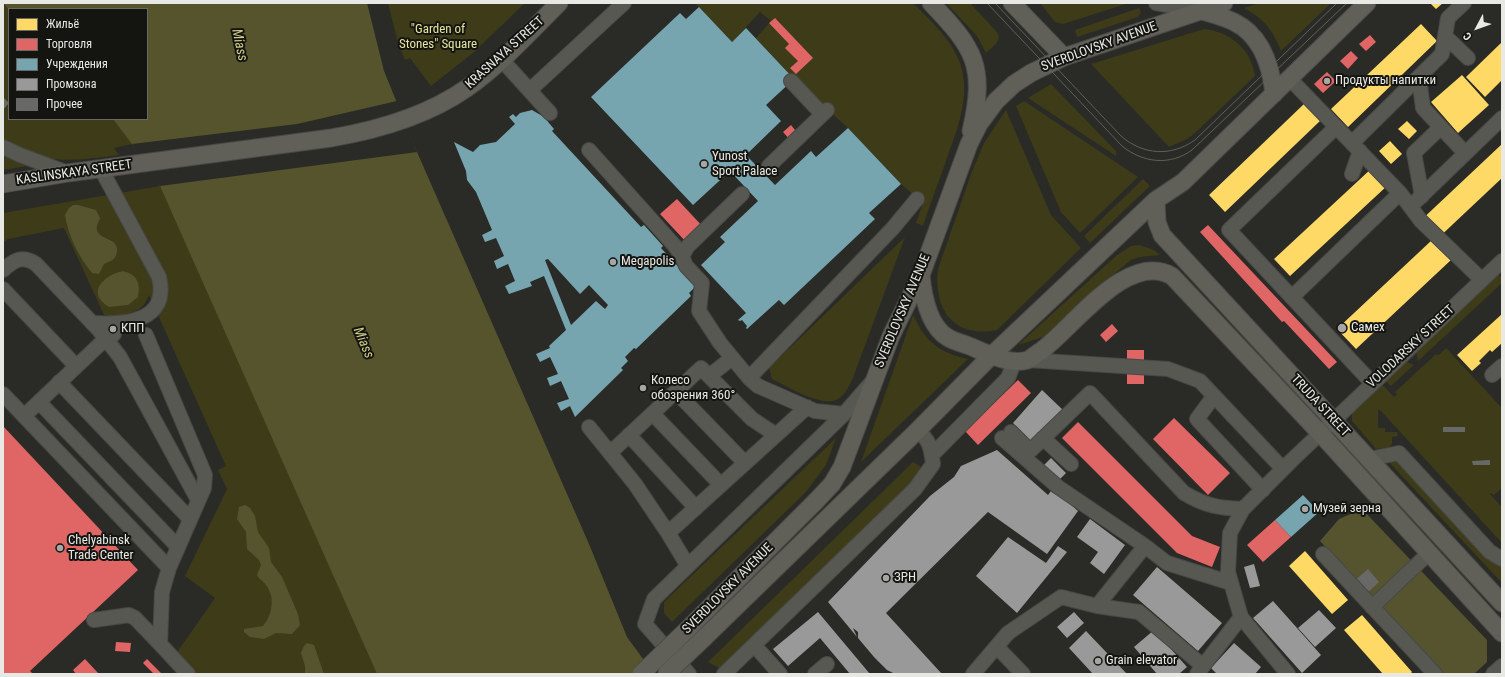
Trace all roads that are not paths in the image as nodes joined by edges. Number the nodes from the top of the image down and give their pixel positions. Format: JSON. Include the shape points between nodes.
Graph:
{"nodes":[{"id":1,"x":560,"y":3,"type":"edge"},
{"id":2,"x":624,"y":3,"type":"edge"},
{"id":3,"x":931,"y":3,"type":"edge"},
{"id":4,"x":1012,"y":3,"type":"edge"},
{"id":5,"x":1156,"y":3,"type":"edge"},
{"id":6,"x":1224,"y":3,"type":"edge"},
{"id":7,"x":1367,"y":3,"type":"edge"},
{"id":8,"x":1464,"y":3,"type":"edge"},
{"id":9,"x":1202,"y":11,"type":"junction"},
{"id":10,"x":1445,"y":36,"type":"junction"},
{"id":11,"x":1064,"y":57,"type":"junction"},
{"id":12,"x":1468,"y":58,"type":"dead end"},
{"id":13,"x":501,"y":59,"type":"junction"},
{"id":14,"x":1418,"y":78,"type":"junction"},
{"id":15,"x":1290,"y":79,"type":"junction"},
{"id":16,"x":791,"y":81,"type":"dead end"},
{"id":17,"x":530,"y":90,"type":"junction"},
{"id":18,"x":1274,"y":94,"type":"junction"},
{"id":19,"x":550,"y":113,"type":"dead end"},
{"id":20,"x":1502,"y":118,"type":"edge"},
{"id":21,"x":1336,"y":127,"type":"junction"},
{"id":22,"x":1441,"y":127,"type":"junction"},
{"id":23,"x":969,"y":144,"type":"junction"},
{"id":24,"x":3,"y":147,"type":"edge"},
{"id":25,"x":1356,"y":147,"type":"junction"},
{"id":26,"x":589,"y":150,"type":"dead end"},
{"id":27,"x":1465,"y":153,"type":"junction"},
{"id":28,"x":146,"y":163,"type":"joint"},
{"id":29,"x":769,"y":166,"type":"dead end"},
{"id":30,"x":101,"y":169,"type":"junction"},
{"id":31,"x":68,"y":173,"type":"junction"},
{"id":32,"x":1352,"y":174,"type":"dead end"},
{"id":33,"x":3,"y":184,"type":"edge"},
{"id":34,"x":1400,"y":193,"type":"junction"},
{"id":35,"x":742,"y":194,"type":"dead end"},
{"id":36,"x":1422,"y":196,"type":"junction"},
{"id":37,"x":917,"y":199,"type":"dead end"},
{"id":38,"x":1156,"y":200,"type":"junction"},
{"id":39,"x":1411,"y":206,"type":"junction"},
{"id":40,"x":682,"y":256,"type":"junction"},
{"id":41,"x":1501,"y":265,"type":"edge"},
{"id":42,"x":3,"y":270,"type":"edge"},
{"id":43,"x":921,"y":275,"type":"junction"},
{"id":44,"x":1482,"y":280,"type":"junction"},
{"id":45,"x":3,"y":289,"type":"edge"},
{"id":46,"x":1292,"y":297,"type":"junction"},
{"id":47,"x":132,"y":322,"type":"junction"},
{"id":48,"x":92,"y":323,"type":"junction"},
{"id":49,"x":146,"y":335,"type":"dead end"},
{"id":50,"x":107,"y":339,"type":"junction"},
{"id":51,"x":991,"y":356,"type":"junction"},
{"id":52,"x":732,"y":358,"type":"junction"},
{"id":53,"x":1022,"y":360,"type":"junction"},
{"id":54,"x":76,"y":366,"type":"junction"},
{"id":55,"x":709,"y":376,"type":"junction"},
{"id":56,"x":749,"y":378,"type":"junction"},
{"id":57,"x":873,"y":381,"type":"junction"},
{"id":58,"x":59,"y":382,"type":"junction"},
{"id":59,"x":1372,"y":384,"type":"junction"},
{"id":60,"x":676,"y":392,"type":"junction"},
{"id":61,"x":3,"y":394,"type":"edge"},
{"id":62,"x":1214,"y":396,"type":"junction"},
{"id":63,"x":39,"y":402,"type":"junction"},
{"id":64,"x":807,"y":407,"type":"junction"},
{"id":65,"x":653,"y":414,"type":"junction"},
{"id":66,"x":844,"y":414,"type":"junction"},
{"id":67,"x":24,"y":416,"type":"junction"},
{"id":68,"x":1333,"y":420,"type":"junction"},
{"id":69,"x":589,"y":427,"type":"dead end"},
{"id":70,"x":917,"y":431,"type":"junction"},
{"id":71,"x":1320,"y":432,"type":"junction"},
{"id":72,"x":629,"y":435,"type":"junction"},
{"id":73,"x":776,"y":435,"type":"junction"},
{"id":74,"x":1043,"y":438,"type":"junction"},
{"id":75,"x":610,"y":453,"type":"junction"},
{"id":76,"x":932,"y":455,"type":"junction"},
{"id":77,"x":1369,"y":460,"type":"junction"},
{"id":78,"x":745,"y":463,"type":"junction"},
{"id":79,"x":1071,"y":464,"type":"dead end"},
{"id":80,"x":1283,"y":469,"type":"junction"},
{"id":81,"x":721,"y":485,"type":"junction"},
{"id":82,"x":1262,"y":490,"type":"junction"},
{"id":83,"x":198,"y":500,"type":"junction"},
{"id":84,"x":696,"y":508,"type":"junction"},
{"id":85,"x":1244,"y":509,"type":"junction"},
{"id":86,"x":190,"y":519,"type":"junction"},
{"id":87,"x":668,"y":533,"type":"junction"},
{"id":88,"x":1145,"y":546,"type":"junction"},
{"id":89,"x":178,"y":548,"type":"junction"},
{"id":90,"x":1429,"y":553,"type":"junction"},
{"id":91,"x":1323,"y":554,"type":"dead end"},
{"id":92,"x":1502,"y":559,"type":"edge"},
{"id":93,"x":688,"y":566,"type":"junction"},
{"id":94,"x":169,"y":568,"type":"junction"},
{"id":95,"x":1231,"y":583,"type":"junction"},
{"id":96,"x":1502,"y":604,"type":"edge"},
{"id":97,"x":1097,"y":606,"type":"junction"},
{"id":98,"x":1372,"y":607,"type":"junction"},
{"id":99,"x":1241,"y":617,"type":"junction"},
{"id":100,"x":94,"y":620,"type":"dead end"},
{"id":101,"x":1502,"y":633,"type":"edge"},
{"id":102,"x":160,"y":644,"type":"junction"},
{"id":103,"x":754,"y":645,"type":"junction"},
{"id":104,"x":997,"y":647,"type":"junction"},
{"id":105,"x":827,"y":664,"type":"dead end"},
{"id":106,"x":1502,"y":666,"type":"edge"},
{"id":107,"x":1200,"y":670,"type":"edge"},
{"id":108,"x":188,"y":674,"type":"edge"},
{"id":109,"x":641,"y":674,"type":"edge"},
{"id":110,"x":666,"y":674,"type":"edge"},
{"id":111,"x":689,"y":674,"type":"edge"},
{"id":112,"x":724,"y":674,"type":"edge"},
{"id":113,"x":780,"y":674,"type":"edge"},
{"id":114,"x":816,"y":674,"type":"edge"},
{"id":115,"x":974,"y":674,"type":"edge"},
{"id":116,"x":1022,"y":674,"type":"edge"},
{"id":117,"x":1288,"y":674,"type":"edge"},
{"id":118,"x":1436,"y":674,"type":"edge"},
{"id":119,"x":1493,"y":674,"type":"edge"}],
"edges":[{"from":1,"to":13,"type":"main road","name":"KRASNAYA STREET"},
{"from":2,"to":17,"type":"street"},
{"from":3,"to":23,"type":"main road","via":[[965,41],[975,64],[978,81]]},
{"from":4,"to":11,"type":"main road"},
{"from":5,"to":9,"type":"street"},
{"from":6,"to":9,"type":"main road","name":"SVERDLOVSKY AVENUE"},
{"from":7,"to":15,"type":"main road","name":"SVERDLOVSKY AVENUE"},
{"from":8,"to":10,"type":"street","via":[[1448,18]]},
{"from":9,"to":11,"type":"main road","name":"SVERDLOVSKY AVENUE"},
{"from":9,"to":18,"type":"main road","via":[[1233,22],[1253,37],[1267,61]]},
{"from":10,"to":12,"type":"street"},
{"from":10,"to":14,"type":"street","via":[[1442,54]]},
{"from":11,"to":23,"type":"main road","name":"SVERDLOVSKY AVENUE","via":[[1011,86],[987,112]]},
{"from":13,"to":17,"type":"street"},
{"from":13,"to":28,"type":"main road","name":"KRASNAYA STREET","via":[[466,88],[438,104],[371,131]]},
{"from":14,"to":22,"type":"street","via":[[1423,108]]},
{"from":14,"to":25,"type":"street"},
{"from":15,"to":18,"type":"main road","name":"SVERDLOVSKY AVENUE"},
{"from":15,"to":21,"type":"street"},
{"from":16,"to":29,"type":"street","via":[[824,112]]},
{"from":17,"to":19,"type":"street"},
{"from":18,"to":38,"type":"main road","name":"SVERDLOVSKY AVENUE","via":[[1182,182]]},
{"from":20,"to":27,"type":"street"},
{"from":21,"to":25,"type":"street"},
{"from":21,"to":46,"type":"street","via":[[1229,230]]},
{"from":22,"to":27,"type":"street"},
{"from":22,"to":36,"type":"street","via":[[1414,153]]},
{"from":23,"to":43,"type":"main road","name":"SVERDLOVSKY AVENUE"},
{"from":24,"to":31,"type":"street"},
{"from":25,"to":32,"type":"street"},
{"from":25,"to":34,"type":"street"},
{"from":26,"to":40,"type":"street"},
{"from":27,"to":36,"type":"street"},
{"from":28,"to":30,"type":"main road","name":"KASLINSKAYA STREET"},
{"from":30,"to":31,"type":"main road","name":"KASLINSKAYA STREET"},
{"from":30,"to":47,"type":"street","via":[[159,277],[160,299],[155,308]]},
{"from":31,"to":33,"type":"main road","name":"KASLINSKAYA STREET"},
{"from":34,"to":39,"type":"street"},
{"from":34,"to":46,"type":"street"},
{"from":35,"to":40,"type":"street","via":[[688,246]]},
{"from":36,"to":39,"type":"street"},
{"from":37,"to":56,"type":"street","via":[[893,228]]},
{"from":38,"to":51,"type":"main road","name":"SVERDLOVSKY AVENUE"},
{"from":38,"to":68,"type":"main road","name":"TRUDA STREET","via":[[1157,222],[1162,235]]},
{"from":39,"to":44,"type":"street","via":[[1421,221]]},
{"from":40,"to":52,"type":"street","via":[[686,266],[702,283],[700,311]]},
{"from":41,"to":44,"type":"street","name":"VOLODARSKY STREET"},
{"from":42,"to":48,"type":"street","via":[[16,260],[30,260]]},
{"from":43,"to":51,"type":"main road","via":[[927,306],[938,329],[947,337]]},
{"from":43,"to":57,"type":"main road","name":"SVERDLOVSKY AVENUE","via":[[891,336]]},
{"from":44,"to":59,"type":"street","name":"VOLODARSKY STREET"},
{"from":45,"to":54,"type":"street"},
{"from":46,"to":59,"type":"street"},
{"from":47,"to":48,"type":"street"},
{"from":47,"to":50,"type":"street"},
{"from":48,"to":50,"type":"street"},
{"from":49,"to":83,"type":"street","via":[[205,472],[205,482]]},
{"from":50,"to":54,"type":"street"},
{"from":50,"to":83,"type":"street","via":[[127,367]]},
{"from":51,"to":53,"type":"main road"},
{"from":51,"to":70,"type":"main road","name":"SVERDLOVSKY AVENUE"},
{"from":52,"to":55,"type":"street"},
{"from":52,"to":56,"type":"street"},
{"from":53,"to":62,"type":"street","via":[[1168,369],[1200,380]]},
{"from":53,"to":71,"type":"main road","name":"TRUDA STREET","via":[[1048,346],[1121,280],[1140,272],[1163,271],[1172,276]]},
{"from":53,"to":76,"type":"street","via":[[1008,378]]},
{"from":54,"to":58,"type":"street"},
{"from":55,"to":60,"type":"street","via":[[701,368]]},
{"from":55,"to":73,"type":"street","via":[[752,419]]},
{"from":56,"to":64,"type":"street","via":[[758,386]]},
{"from":57,"to":66,"type":"street"},
{"from":57,"to":109,"type":"main road","name":"SVERDLOVSKY AVENUE","bridge":true,"via":[[842,467],[832,484]]},
{"from":58,"to":63,"type":"street"},
{"from":58,"to":86,"type":"street"},
{"from":59,"to":68,"type":"street","name":"VOLODARSKY STREET"},
{"from":60,"to":65,"type":"street"},
{"from":60,"to":78,"type":"street"},
{"from":61,"to":67,"type":"street"},
{"from":62,"to":80,"type":"street"},
{"from":62,"to":82,"type":"street","via":[[1197,419]]},
{"from":63,"to":67,"type":"street"},
{"from":63,"to":89,"type":"street"},
{"from":64,"to":66,"type":"street","via":[[815,411]]},
{"from":64,"to":73,"type":"street"},
{"from":65,"to":72,"type":"street"},
{"from":65,"to":81,"type":"street"},
{"from":66,"to":93,"type":"street"},
{"from":67,"to":94,"type":"street"},
{"from":68,"to":71,"type":"street","name":"VOLODARSKY STREET"},
{"from":68,"to":77,"type":"main road","name":"TRUDA STREET"},
{"from":69,"to":75,"type":"street"},
{"from":70,"to":76,"type":"street","via":[[930,443]]},
{"from":70,"to":110,"type":"main road","name":"SVERDLOVSKY AVENUE","bridge":true},
{"from":71,"to":80,"type":"street","name":"VOLODARSKY STREET"},
{"from":71,"to":90,"type":"main road","name":"TRUDA STREET"},
{"from":72,"to":75,"type":"street"},
{"from":72,"to":84,"type":"street"},
{"from":73,"to":78,"type":"street"},
{"from":74,"to":79,"type":"street"},
{"from":74,"to":85,"type":"street","via":[[1090,393],[1184,493],[1202,503],[1222,508]]},
{"from":74,"to":88,"type":"street","via":[[1030,451],[1006,435],[1058,487]]},
{"from":75,"to":87,"type":"street","via":[[635,484]]},
{"from":76,"to":103,"type":"street","via":[[933,464],[915,489]]},
{"from":77,"to":92,"type":"street","via":[[1399,453],[1490,552]]},
{"from":77,"to":96,"type":"main road","name":"TRUDA STREET"},
{"from":78,"to":81,"type":"street"},
{"from":80,"to":82,"type":"street","name":"VOLODARSKY STREET"},
{"from":81,"to":84,"type":"street"},
{"from":82,"to":85,"type":"street","name":"VOLODARSKY STREET"},
{"from":83,"to":86,"type":"street"},
{"from":84,"to":87,"type":"street"},
{"from":85,"to":95,"type":"street","name":"VOLODARSKY STREET","via":[[1230,533],[1228,572]]},
{"from":86,"to":89,"type":"street"},
{"from":87,"to":93,"type":"street"},
{"from":88,"to":95,"type":"street","via":[[1167,563]]},
{"from":88,"to":97,"type":"street"},
{"from":89,"to":94,"type":"street"},
{"from":90,"to":98,"type":"street"},
{"from":90,"to":101,"type":"main road","name":"TRUDA STREET"},
{"from":91,"to":98,"type":"street"},
{"from":93,"to":111,"type":"street","via":[[654,599],[645,624]]},
{"from":94,"to":102,"type":"street","via":[[162,592]]},
{"from":95,"to":99,"type":"street","name":"VOLODARSKY STREET"},
{"from":97,"to":104,"type":"street","via":[[1061,596],[1008,633]]},
{"from":97,"to":107,"type":"street","via":[[1139,612]]},
{"from":98,"to":118,"type":"street"},
{"from":99,"to":107,"type":"street"},
{"from":99,"to":117,"type":"street"},
{"from":100,"to":102,"type":"street","via":[[129,615]]},
{"from":102,"to":108,"type":"street"},
{"from":103,"to":112,"type":"street"},
{"from":103,"to":113,"type":"street"},
{"from":104,"to":115,"type":"street"},
{"from":104,"to":116,"type":"street"},
{"from":105,"to":114,"type":"street"},
{"from":106,"to":119,"type":"street"}]}
